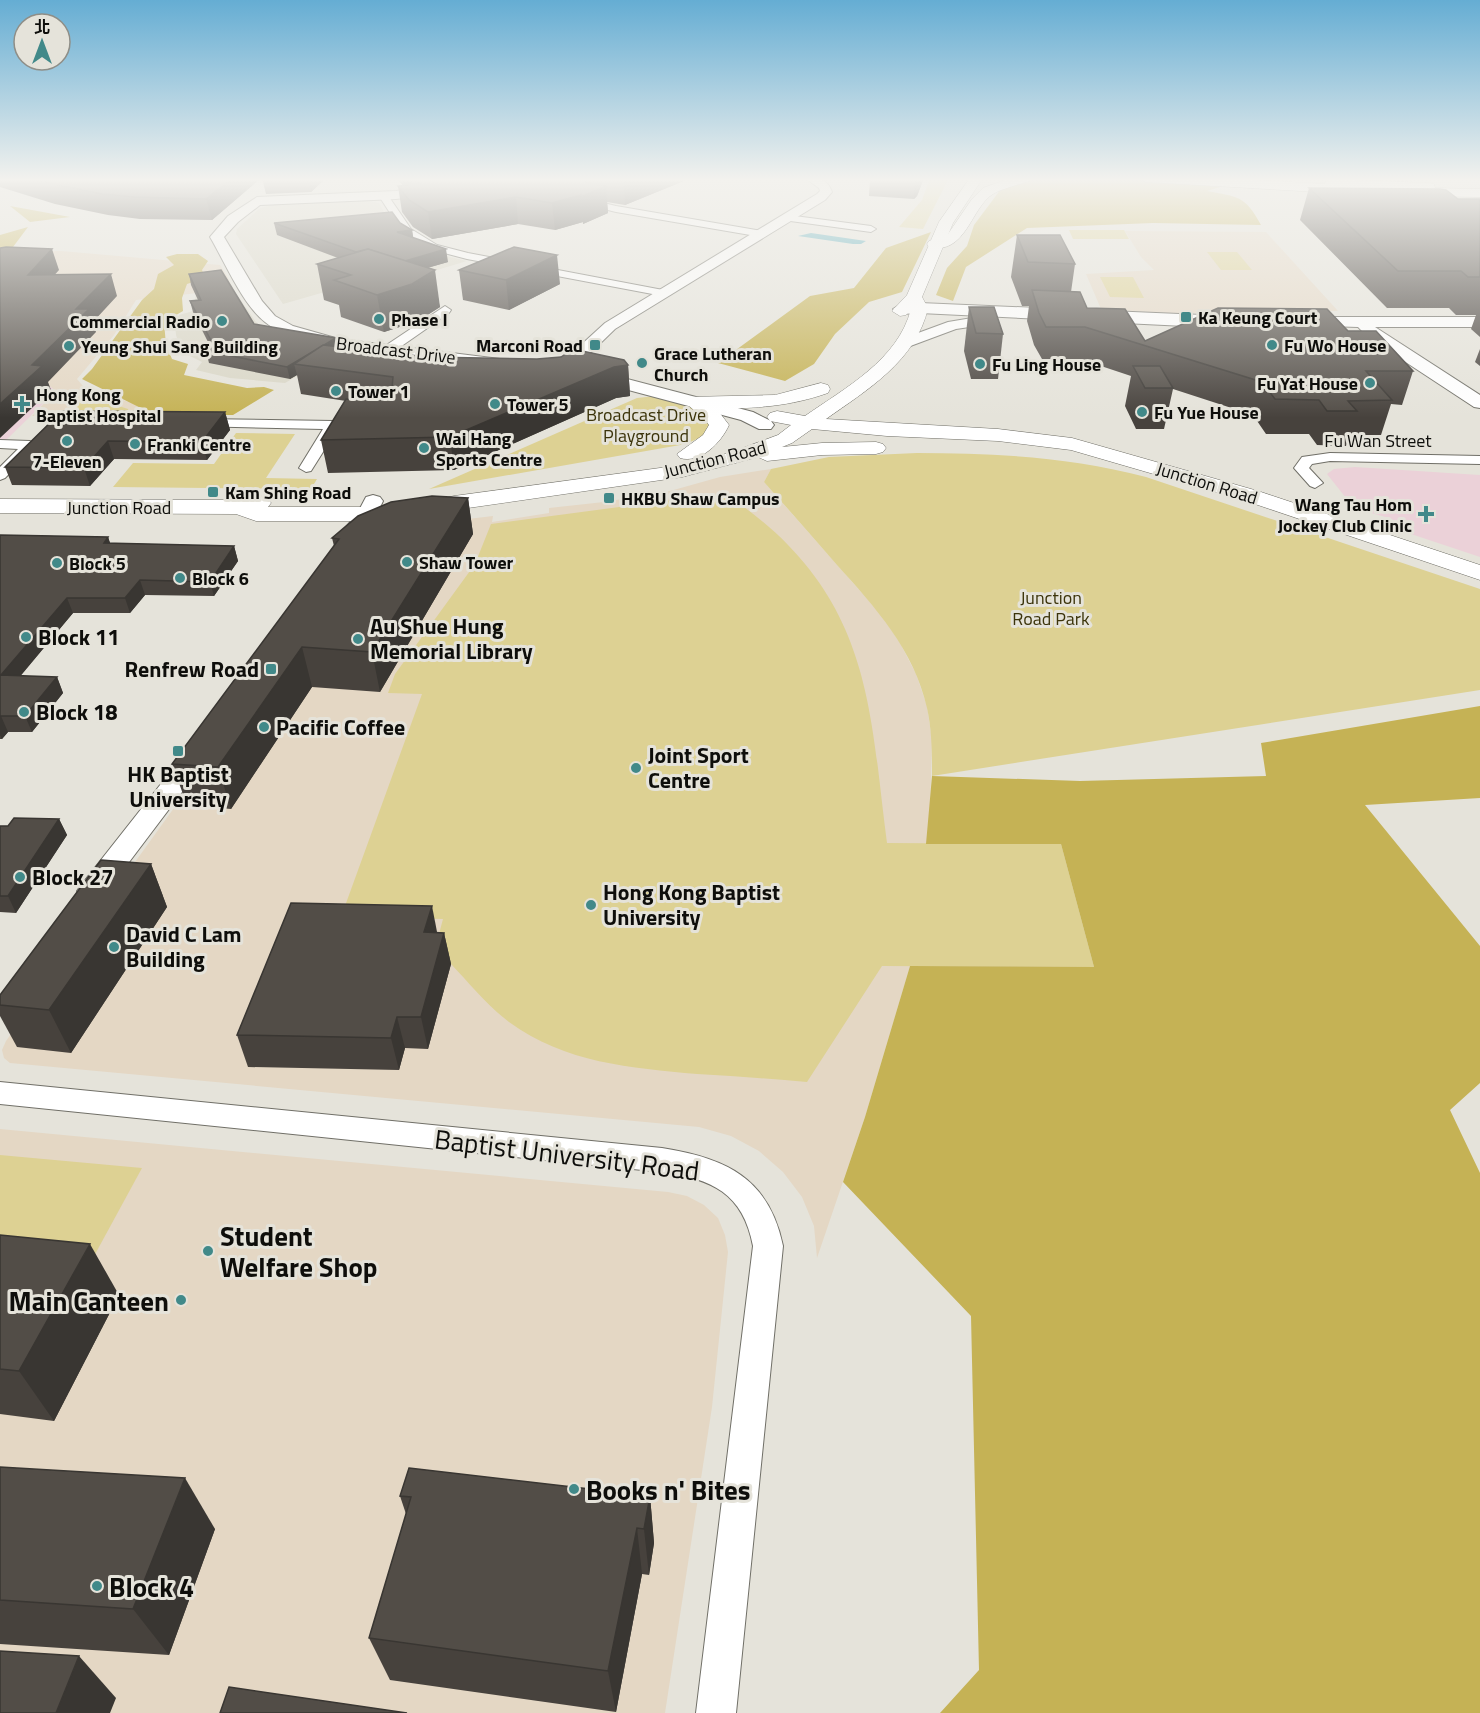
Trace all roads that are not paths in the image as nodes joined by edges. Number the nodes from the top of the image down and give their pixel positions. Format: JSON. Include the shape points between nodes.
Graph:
{"nodes":[{"id":1,"x":229,"y":258,"type":"edge"},
{"id":2,"x":477,"y":258,"type":"edge"},
{"id":3,"x":722,"y":258,"type":"edge"},
{"id":4,"x":930,"y":258,"type":"edge"},
{"id":5,"x":663,"y":293,"type":"junction"},
{"id":6,"x":912,"y":305,"type":"junction"},
{"id":7,"x":445,"y":310,"type":"dead end"},
{"id":8,"x":1054,"y":314,"type":"junction"},
{"id":9,"x":1242,"y":321,"type":"edge"},
{"id":10,"x":1286,"y":321,"type":"edge"},
{"id":11,"x":1362,"y":322,"type":"junction"},
{"id":12,"x":1480,"y":322,"type":"edge"},
{"id":13,"x":889,"y":329,"type":"dead end"},
{"id":14,"x":905,"y":343,"type":"junction"},
{"id":15,"x":389,"y":350,"type":"junction"},
{"id":16,"x":576,"y":358,"type":"junction"},
{"id":17,"x":514,"y":364,"type":"edge"},
{"id":18,"x":588,"y":373,"type":"junction"},
{"id":19,"x":841,"y":376,"type":"dead end"},
{"id":20,"x":821,"y":389,"type":"junction"},
{"id":21,"x":866,"y":399,"type":"junction"},
{"id":22,"x":695,"y":401,"type":"junction"},
{"id":23,"x":1480,"y":403,"type":"edge"},
{"id":24,"x":763,"y":419,"type":"junction"},
{"id":25,"x":181,"y":423,"type":"edge"},
{"id":26,"x":802,"y":428,"type":"junction"},
{"id":27,"x":42,"y":434,"type":"edge"},
{"id":28,"x":935,"y":438,"type":"junction"},
{"id":29,"x":0,"y":444,"type":"edge"},
{"id":30,"x":30,"y":445,"type":"junction"},
{"id":31,"x":687,"y":454,"type":"junction"},
{"id":32,"x":736,"y":458,"type":"junction"},
{"id":33,"x":1480,"y":460,"type":"edge"},
{"id":34,"x":306,"y":468,"type":"dead end"},
{"id":35,"x":0,"y":475,"type":"edge"},
{"id":36,"x":630,"y":477,"type":"junction"},
{"id":37,"x":1315,"y":483,"type":"dead end"},
{"id":38,"x":0,"y":506,"type":"edge"},
{"id":39,"x":369,"y":508,"type":"junction"},
{"id":40,"x":329,"y":562,"type":"edge"},
{"id":41,"x":1480,"y":573,"type":"edge"},
{"id":42,"x":214,"y":725,"type":"edge"},
{"id":43,"x":76,"y":913,"type":"edge"},
{"id":44,"x":0,"y":1093,"type":"edge"},
{"id":45,"x":716,"y":1713,"type":"edge"}],
"edges":[{"from":1,"to":15,"type":"street","name":"Broadcast Drive","via":[[256,303],[270,319],[287,329],[345,345]]},
{"from":2,"to":5,"type":"street"},
{"from":3,"to":5,"type":"street"},
{"from":4,"to":6,"type":"main road"},
{"from":5,"to":16,"type":"street","via":[[610,326]]},
{"from":6,"to":8,"type":"street"},
{"from":6,"to":13,"type":"main road"},
{"from":6,"to":14,"type":"main road","via":[[917,320]]},
{"from":7,"to":15,"type":"street"},
{"from":8,"to":9,"type":"street"},
{"from":8,"to":14,"type":"street","via":[[953,325]]},
{"from":10,"to":11,"type":"street"},
{"from":11,"to":12,"type":"street"},
{"from":11,"to":23,"type":"street"},
{"from":14,"to":21,"type":"main road","via":[[876,375]]},
{"from":15,"to":17,"type":"street","name":"Broadcast Drive"},
{"from":16,"to":18,"type":"street","via":[[579,367]]},
{"from":16,"to":18,"type":"street","via":[[537,367]]},
{"from":18,"to":22,"type":"street"},
{"from":19,"to":20,"type":"main road"},
{"from":20,"to":22,"type":"main road","via":[[777,401]]},
{"from":20,"to":24,"type":"main road"},
{"from":21,"to":26,"type":"main road"},
{"from":21,"to":28,"type":"main road","via":[[894,423]]},
{"from":22,"to":24,"type":"street"},
{"from":22,"to":31,"type":"main road","via":[[719,425],[708,442]]},
{"from":24,"to":26,"type":"main road","name":"Junction Road"},
{"from":24,"to":31,"type":"main road","name":"Junction Road","via":[[738,439]]},
{"from":25,"to":34,"type":"street","via":[[333,424]]},
{"from":26,"to":28,"type":"main road","name":"Junction Road","via":[[828,437]]},
{"from":26,"to":32,"type":"main road","name":"Junction Road","via":[[781,442]]},
{"from":27,"to":30,"type":"street"},
{"from":28,"to":32,"type":"main road","via":[[901,447],[822,449]]},
{"from":28,"to":41,"type":"main road","name":"Junction Road","via":[[1104,455],[1207,482]]},
{"from":29,"to":30,"type":"street"},
{"from":30,"to":35,"type":"street"},
{"from":31,"to":36,"type":"main road","name":"Junction Road","via":[[665,459]]},
{"from":32,"to":36,"type":"main road","name":"Junction Road","via":[[682,471]]},
{"from":33,"to":37,"type":"street","name":"Fu Wan Street","via":[[1307,460],[1301,468]]},
{"from":36,"to":39,"type":"main road","name":"Junction Road","via":[[454,503],[407,514]]},
{"from":38,"to":39,"type":"main road","name":"Junction Road","via":[[238,507],[256,514]]},
{"from":39,"to":40,"type":"street"},
{"from":42,"to":43,"type":"street","via":[[173,786]]},
{"from":44,"to":45,"type":"street","name":"Baptist University Road","via":[[693,1164],[722,1176],[745,1194],[761,1218],[768,1246]]}]}
